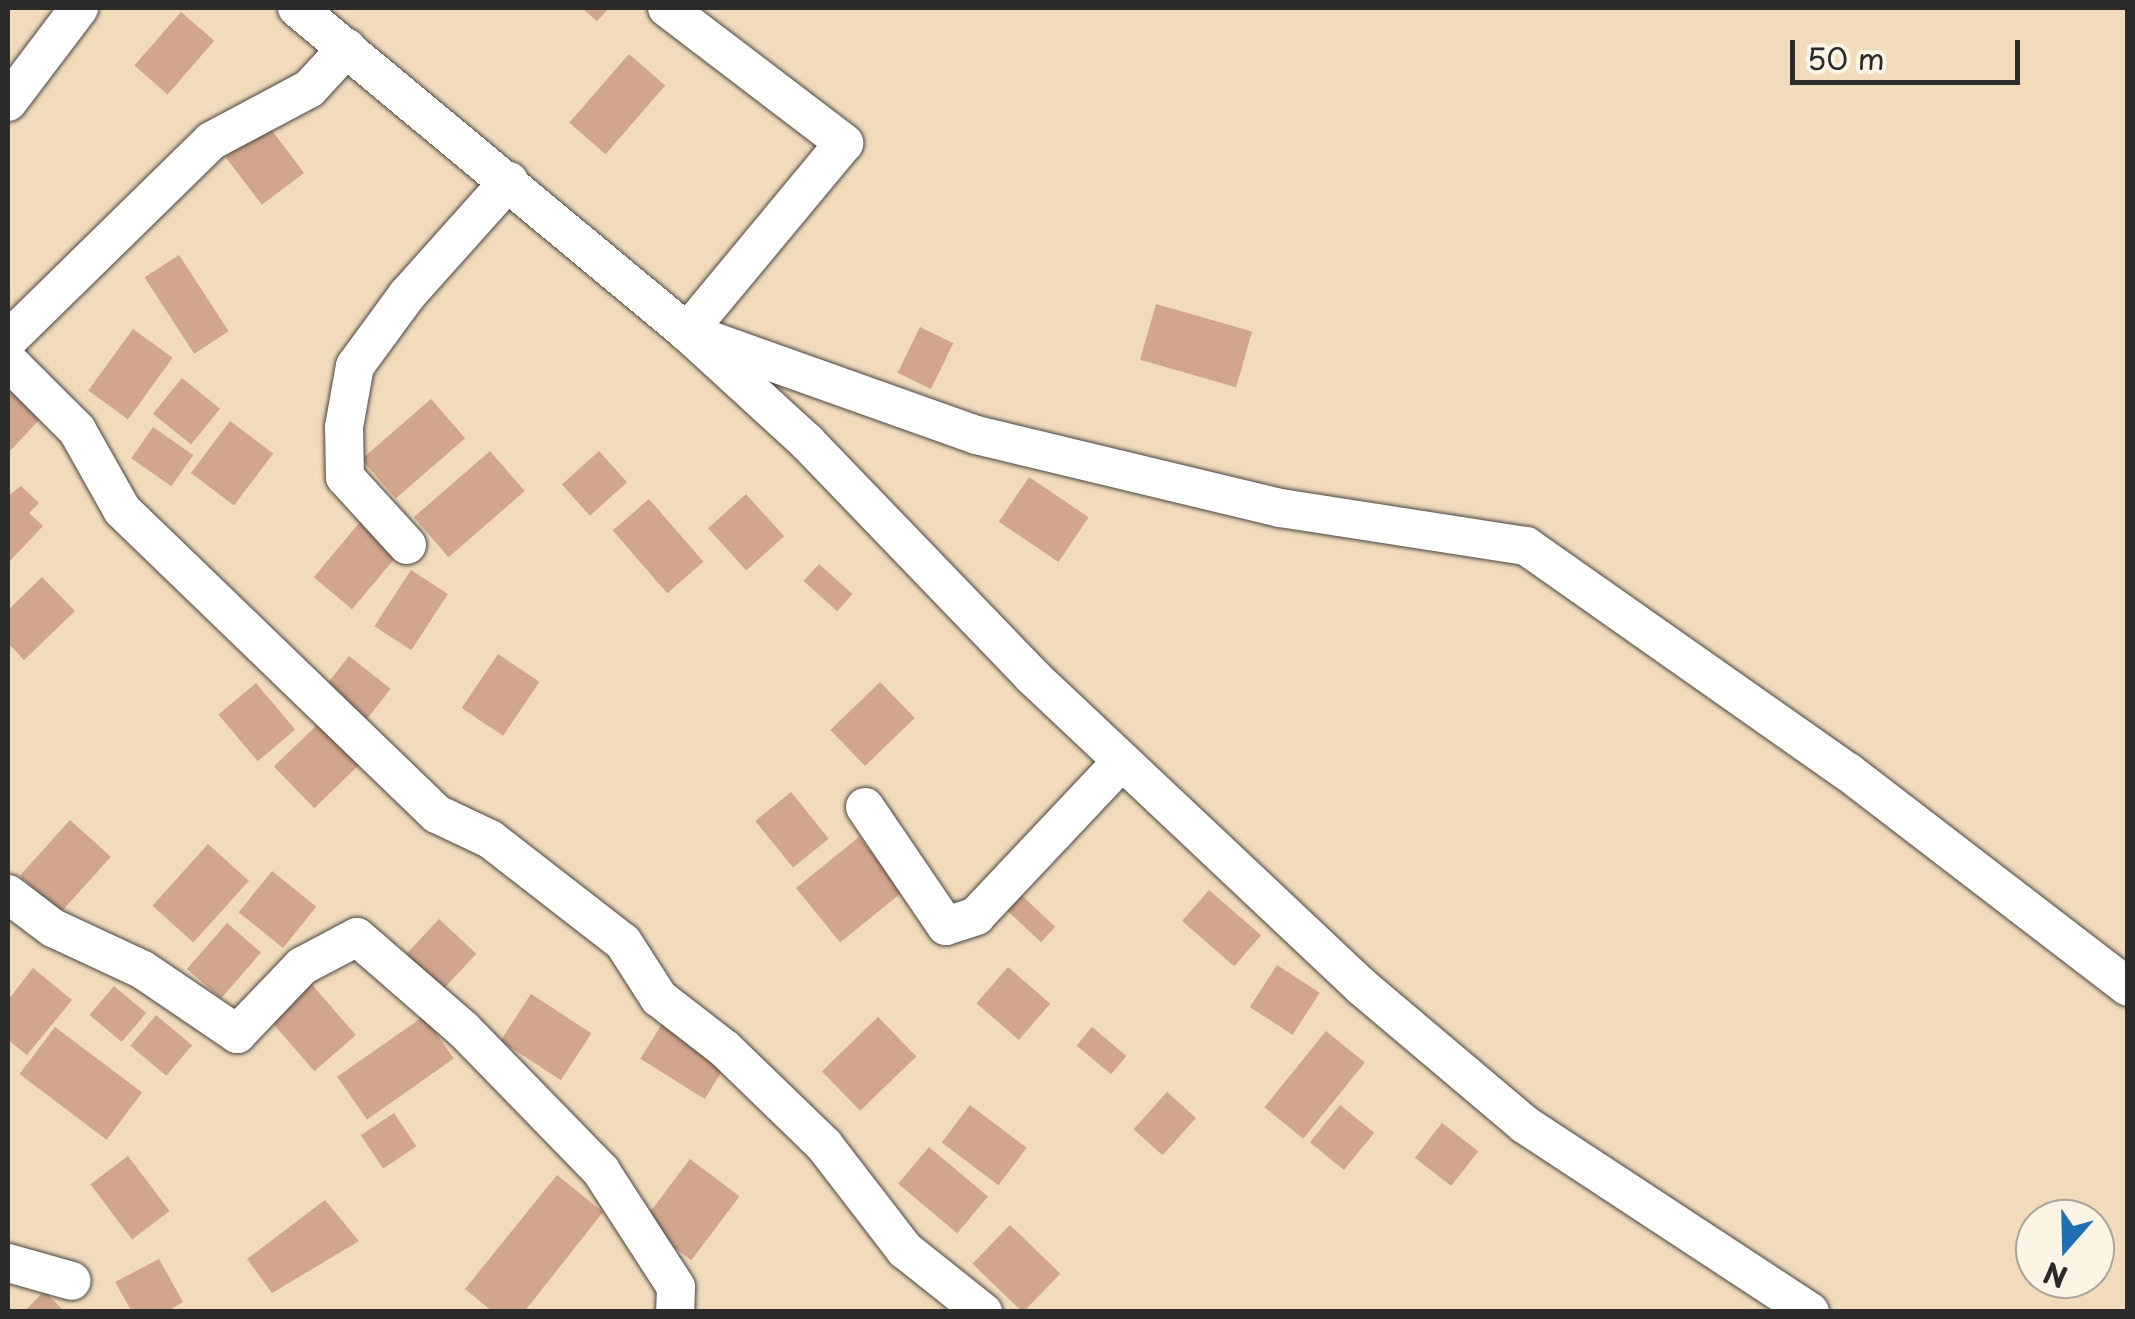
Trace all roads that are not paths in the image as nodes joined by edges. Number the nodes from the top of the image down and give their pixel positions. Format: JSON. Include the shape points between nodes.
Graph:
{"nodes":[{"id":1,"x":80,"y":8,"type":"edge"},
{"id":2,"x":298,"y":8,"type":"edge"},
{"id":3,"x":667,"y":8,"type":"edge"},
{"id":4,"x":347,"y":48,"type":"junction"},
{"id":5,"x":8,"y":102,"type":"edge"},
{"id":6,"x":509,"y":181,"type":"junction"},
{"id":7,"x":687,"y":332,"type":"junction"},
{"id":8,"x":8,"y":340,"type":"edge"},
{"id":9,"x":8,"y":361,"type":"edge"},
{"id":10,"x":407,"y":544,"type":"dead end"},
{"id":11,"x":1122,"y":761,"type":"junction"},
{"id":12,"x":866,"y":807,"type":"dead end"},
{"id":13,"x":8,"y":894,"type":"edge"},
{"id":14,"x":2128,"y":987,"type":"edge"},
{"id":15,"x":8,"y":1263,"type":"edge"},
{"id":16,"x":72,"y":1281,"type":"dead end"},
{"id":17,"x":676,"y":1312,"type":"edge"},
{"id":18,"x":983,"y":1312,"type":"edge"},
{"id":19,"x":1810,"y":1312,"type":"edge"}],
"edges":[{"from":1,"to":5,"type":"street"},
{"from":2,"to":4,"type":"street"},
{"from":3,"to":7,"type":"street","via":[[844,143]]},
{"from":4,"to":6,"type":"street"},
{"from":4,"to":8,"type":"street","via":[[308,90],[210,141]]},
{"from":6,"to":7,"type":"street"},
{"from":6,"to":10,"type":"street","via":[[355,366],[344,477]]},
{"from":7,"to":11,"type":"street","via":[[807,442]]},
{"from":7,"to":14,"type":"street","via":[[976,434],[1280,508],[1526,546],[1848,772]]},
{"from":9,"to":18,"type":"street","via":[[76,430],[135,523],[437,814],[490,838],[623,942],[659,998],[724,1049],[824,1145],[905,1250]]},
{"from":11,"to":12,"type":"street","via":[[976,916],[946,926]]},
{"from":11,"to":19,"type":"street","via":[[1362,987],[1524,1124]]},
{"from":13,"to":17,"type":"street","via":[[52,928],[143,970],[237,1034],[302,966],[357,937],[464,1030],[601,1170],[676,1287]]},
{"from":15,"to":16,"type":"street"}]}
